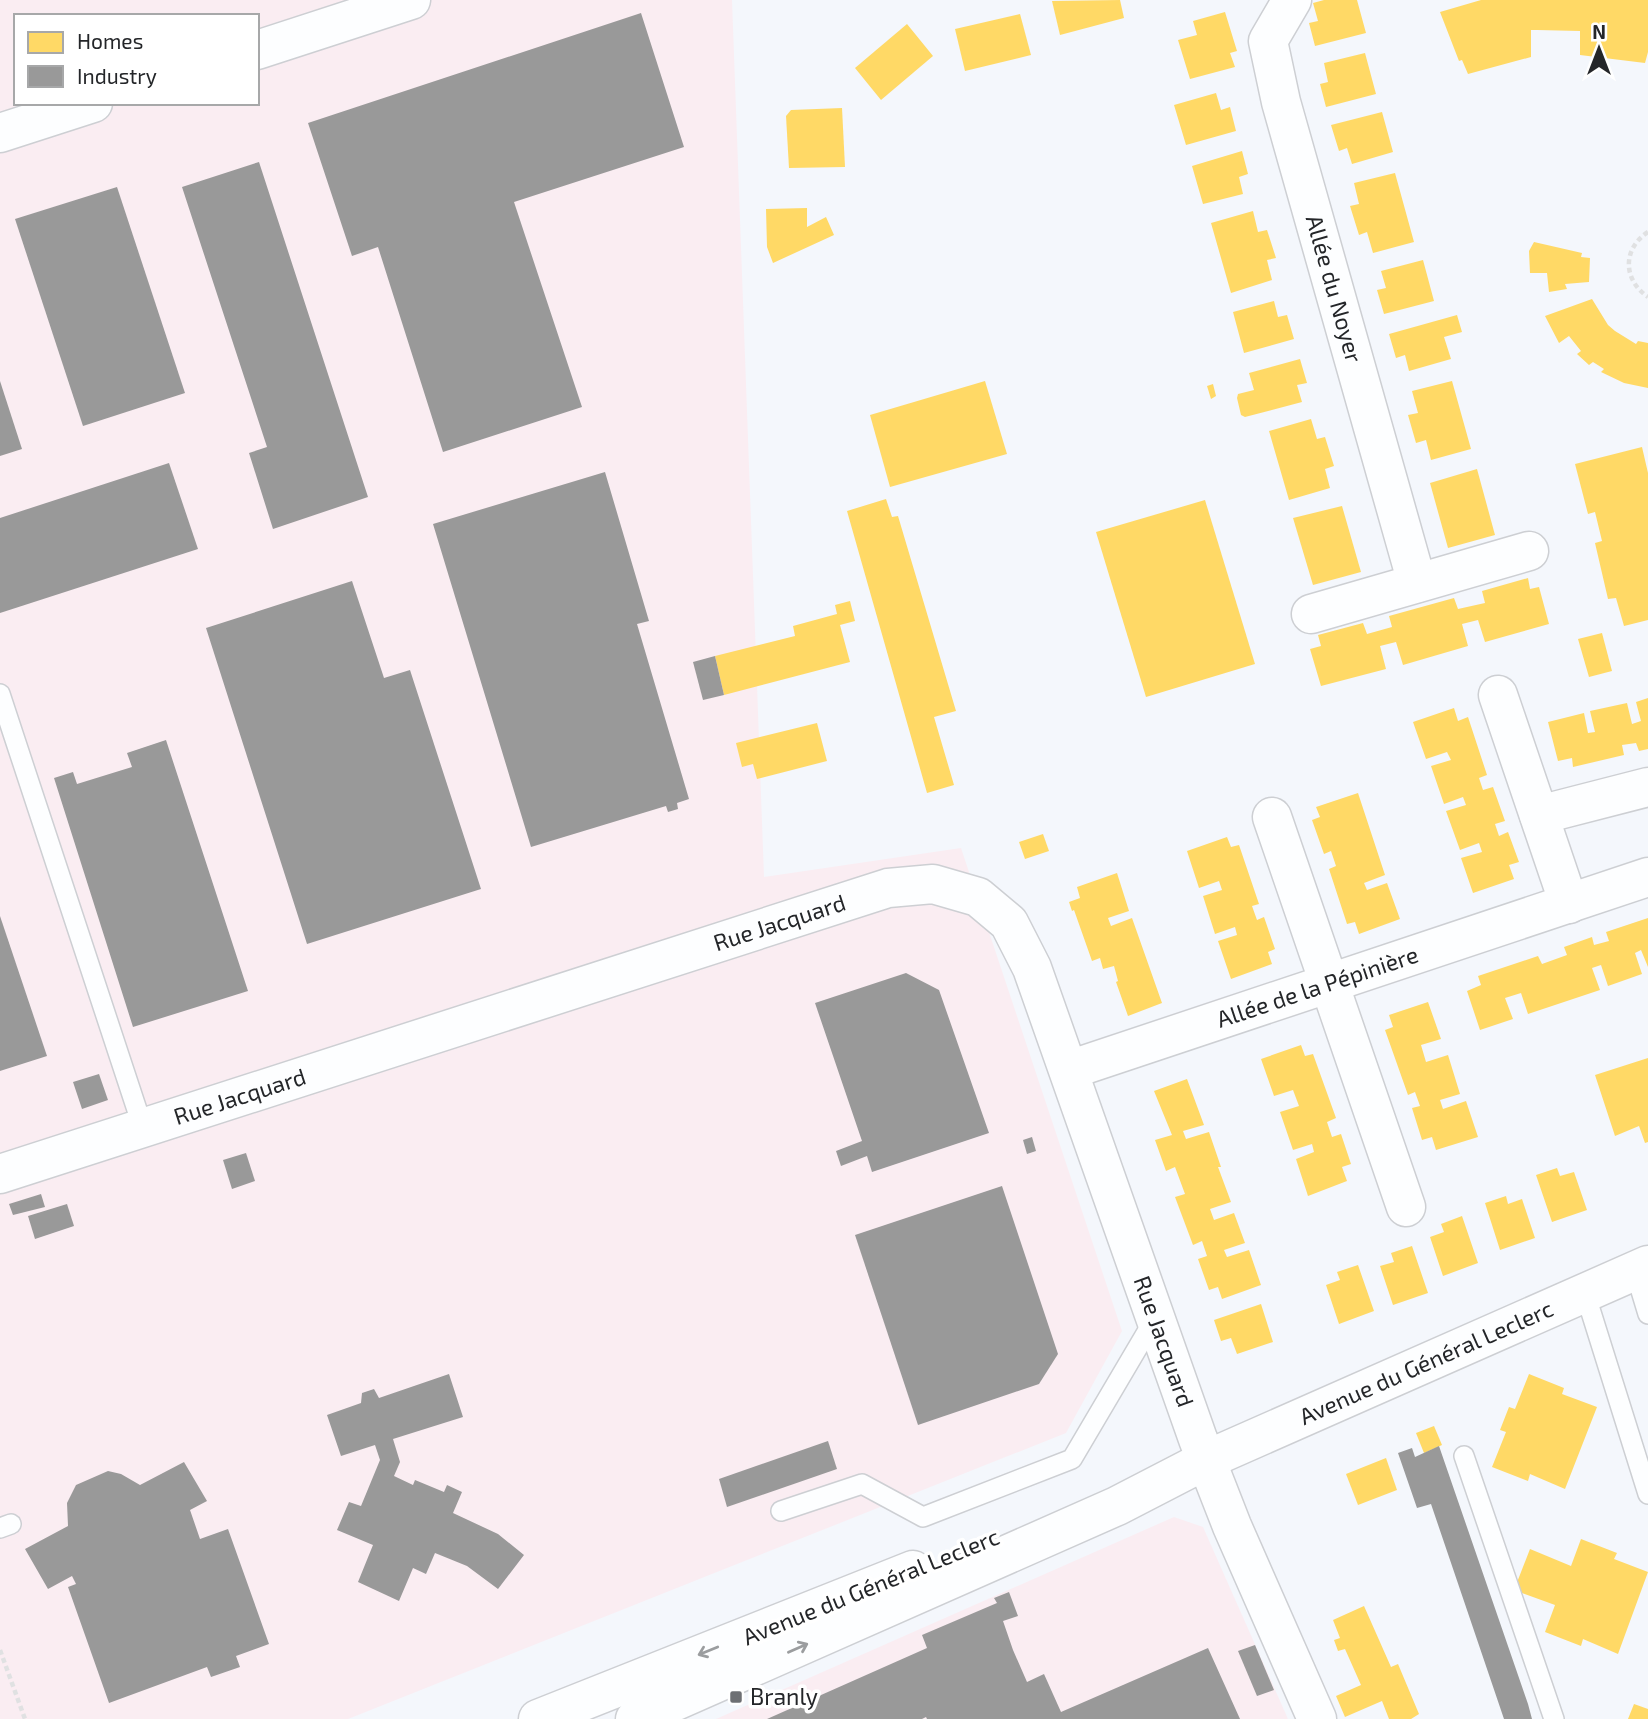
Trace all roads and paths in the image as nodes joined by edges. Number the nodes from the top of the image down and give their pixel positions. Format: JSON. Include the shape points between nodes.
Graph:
{"nodes":[{"id":1,"x":411,"y":0,"type":"edge"},
{"id":2,"x":1292,"y":0,"type":"edge"},
{"id":3,"x":259,"y":49,"type":"edge"},
{"id":4,"x":87,"y":105,"type":"edge"},
{"id":5,"x":0,"y":133,"type":"edge"},
{"id":6,"x":1648,"y":232,"type":"edge"},
{"id":7,"x":1648,"y":297,"type":"edge"},
{"id":8,"x":1529,"y":551,"type":"dead end"},
{"id":9,"x":1417,"y":583,"type":"junction"},
{"id":10,"x":1311,"y":614,"type":"dead end"},
{"id":11,"x":0,"y":694,"type":"edge"},
{"id":12,"x":1498,"y":695,"type":"dead end"},
{"id":13,"x":1648,"y":787,"type":"edge"},
{"id":14,"x":1539,"y":815,"type":"junction"},
{"id":15,"x":1272,"y":817,"type":"dead end"},
{"id":16,"x":1648,"y":877,"type":"edge"},
{"id":17,"x":1569,"y":904,"type":"junction"},
{"id":18,"x":1329,"y":982,"type":"junction"},
{"id":19,"x":1069,"y":1070,"type":"junction"},
{"id":20,"x":143,"y":1128,"type":"junction"},
{"id":21,"x":0,"y":1174,"type":"edge"},
{"id":22,"x":1406,"y":1207,"type":"dead end"},
{"id":23,"x":1641,"y":1268,"type":"edge"},
{"id":24,"x":1585,"y":1293,"type":"junction"},
{"id":25,"x":1648,"y":1314,"type":"edge"},
{"id":26,"x":1154,"y":1320,"type":"junction"},
{"id":27,"x":1464,"y":1456,"type":"dead end"},
{"id":28,"x":1206,"y":1460,"type":"junction"},
{"id":29,"x":1648,"y":1494,"type":"edge"},
{"id":30,"x":782,"y":1511,"type":"dead end"},
{"id":31,"x":0,"y":1650,"type":"edge"},
{"id":32,"x":25,"y":1719,"type":"edge"},
{"id":33,"x":537,"y":1719,"type":"edge"},
{"id":34,"x":635,"y":1719,"type":"edge"},
{"id":35,"x":1317,"y":1719,"type":"edge"},
{"id":36,"x":1554,"y":1719,"type":"edge"}],
"edges":[{"from":1,"to":3,"type":"street"},
{"from":2,"to":9,"type":"street","name":"Allée du Noyer","via":[[1268,41],[1278,90]]},
{"from":4,"to":5,"type":"street"},
{"from":6,"to":7,"type":"path","via":[[1628,257],[1632,280]]},
{"from":8,"to":9,"type":"street"},
{"from":9,"to":10,"type":"street"},
{"from":11,"to":20,"type":"lane"},
{"from":12,"to":14,"type":"street"},
{"from":13,"to":14,"type":"street"},
{"from":14,"to":17,"type":"street"},
{"from":15,"to":18,"type":"street"},
{"from":16,"to":17,"type":"street","name":"Allée de la Pépinière"},
{"from":17,"to":18,"type":"street","name":"Allée de la Pépinière"},
{"from":18,"to":19,"type":"street","name":"Allée de la Pépinière"},
{"from":18,"to":22,"type":"street"},
{"from":19,"to":20,"type":"street","name":"Rue Jacquard","via":[[1032,968],[1009,923],[978,897],[933,884],[888,888]]},
{"from":19,"to":26,"type":"street","name":"Rue Jacquard"},
{"from":20,"to":21,"type":"street","name":"Rue Jacquard"},
{"from":23,"to":24,"type":"street","name":"Avenue du Général Leclerc"},
{"from":23,"to":25,"type":"lane"},
{"from":24,"to":28,"type":"street","name":"Avenue du Général Leclerc"},
{"from":24,"to":29,"type":"lane"},
{"from":26,"to":28,"type":"street","name":"Rue Jacquard"},
{"from":26,"to":30,"type":"lane","via":[[1072,1459],[923,1517],[862,1484]]},
{"from":27,"to":36,"type":"lane"},
{"from":28,"to":33,"type":"street","name":"Avenue du Général Leclerc","one_way":true,"via":[[1107,1494]]},
{"from":34,"to":28,"type":"street","name":"Avenue du Général Leclerc","one_way":true,"via":[[1117,1506]]},
{"from":28,"to":35,"type":"street","name":"Rue Jacquard"},
{"from":31,"to":32,"type":"path"}]}
